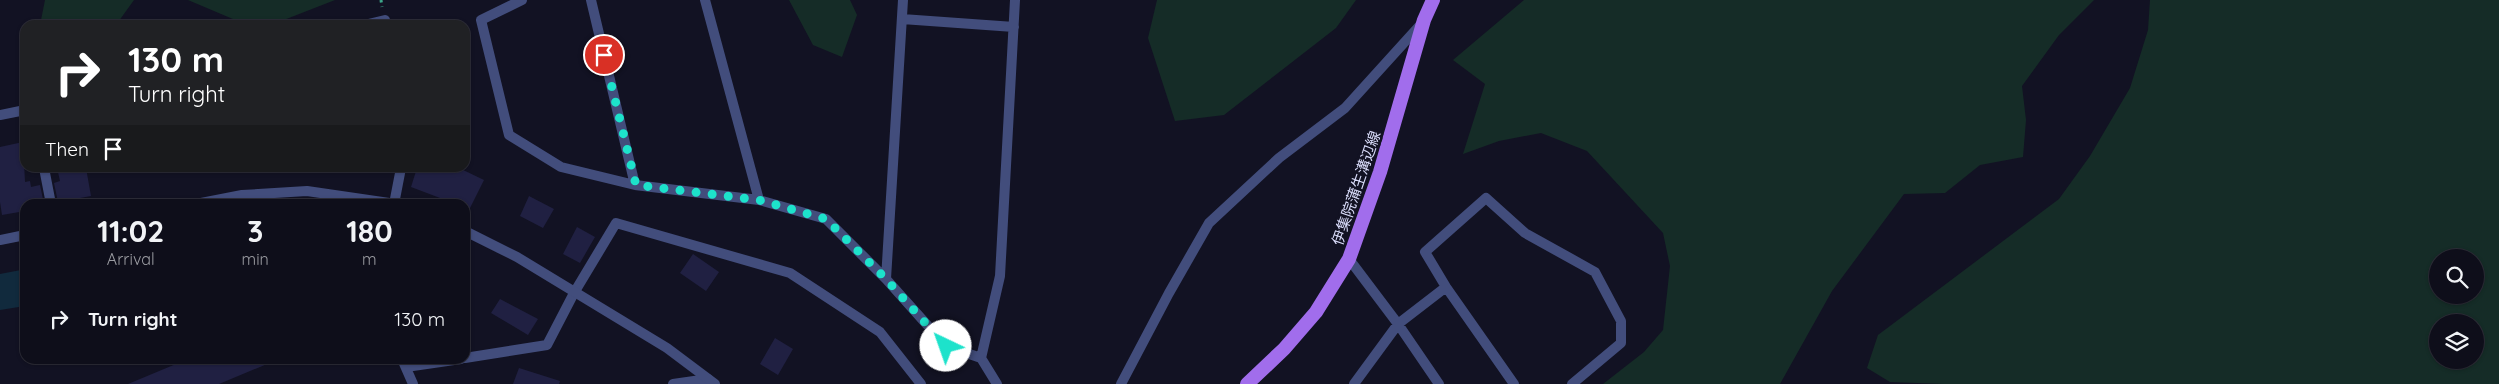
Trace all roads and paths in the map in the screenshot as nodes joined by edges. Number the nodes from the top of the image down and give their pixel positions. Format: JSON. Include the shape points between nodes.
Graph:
{"nodes":[{"id":1,"x":522,"y":0,"type":"edge"},
{"id":2,"x":591,"y":0,"type":"edge"},
{"id":3,"x":705,"y":0,"type":"edge"},
{"id":4,"x":904,"y":0,"type":"edge"},
{"id":5,"x":1015,"y":0,"type":"edge"},
{"id":6,"x":1433,"y":0,"type":"edge"},
{"id":7,"x":902,"y":19,"type":"junction"},
{"id":8,"x":1424,"y":20,"type":"junction"},
{"id":9,"x":1014,"y":27,"type":"junction"},
{"id":10,"x":20,"y":111,"type":"edge"},
{"id":11,"x":0,"y":115,"type":"edge"},
{"id":12,"x":45,"y":172,"type":"edge"},
{"id":13,"x":400,"y":172,"type":"edge"},
{"id":14,"x":636,"y":185,"type":"junction"},
{"id":15,"x":50,"y":199,"type":"edge"},
{"id":16,"x":225,"y":199,"type":"edge"},
{"id":17,"x":361,"y":199,"type":"edge"},
{"id":18,"x":396,"y":199,"type":"edge"},
{"id":19,"x":759,"y":200,"type":"junction"},
{"id":20,"x":470,"y":234,"type":"edge"},
{"id":21,"x":20,"y":236,"type":"edge"},
{"id":22,"x":0,"y":240,"type":"edge"},
{"id":23,"x":1349,"y":260,"type":"junction"},
{"id":24,"x":886,"y":279,"type":"junction"},
{"id":25,"x":1446,"y":287,"type":"junction"},
{"id":26,"x":574,"y":293,"type":"junction"},
{"id":27,"x":1398,"y":324,"type":"junction"},
{"id":28,"x":470,"y":357,"type":"edge"},
{"id":29,"x":981,"y":358,"type":"junction"},
{"id":30,"x":404,"y":364,"type":"edge"},
{"id":31,"x":712,"y":381,"type":"edge"},
{"id":32,"x":413,"y":384,"type":"edge"},
{"id":33,"x":673,"y":384,"type":"edge"},
{"id":34,"x":922,"y":384,"type":"edge"},
{"id":35,"x":997,"y":384,"type":"edge"},
{"id":36,"x":1122,"y":384,"type":"edge"},
{"id":37,"x":1247,"y":384,"type":"edge"},
{"id":38,"x":1354,"y":384,"type":"edge"},
{"id":39,"x":1439,"y":384,"type":"edge"},
{"id":40,"x":1514,"y":384,"type":"edge"},
{"id":41,"x":1572,"y":384,"type":"edge"}],
"edges":[{"from":1,"to":14,"type":"street","via":[[481,20],[509,135],[561,167]]},
{"from":2,"to":14,"type":"street"},
{"from":3,"to":19,"type":"street"},
{"from":4,"to":7,"type":"street"},
{"from":5,"to":9,"type":"street"},
{"from":6,"to":8,"type":"main road","name":"伊集院蒲生溝辺線"},
{"from":7,"to":9,"type":"street"},
{"from":7,"to":24,"type":"street"},
{"from":8,"to":23,"type":"main road","name":"伊集院蒲生溝辺線","via":[[1380,172]]},
{"from":8,"to":36,"type":"street","via":[[1344,108],[1279,158],[1209,223],[1168,293]]},
{"from":9,"to":29,"type":"street","via":[[1000,276]]},
{"from":10,"to":11,"type":"street"},
{"from":12,"to":15,"type":"street"},
{"from":13,"to":18,"type":"street"},
{"from":14,"to":19,"type":"street"},
{"from":16,"to":17,"type":"street","via":[[307,191]]},
{"from":19,"to":24,"type":"street","via":[[826,219]]},
{"from":20,"to":26,"type":"street","via":[[517,257]]},
{"from":21,"to":22,"type":"street"},
{"from":23,"to":27,"type":"street"},
{"from":23,"to":37,"type":"main road","name":"伊集院蒲生溝辺線","via":[[1316,312]]},
{"from":24,"to":29,"type":"street","via":[[946,346]]},
{"from":25,"to":27,"type":"street"},
{"from":25,"to":40,"type":"street"},
{"from":25,"to":41,"type":"street","via":[[1426,252],[1486,198],[1525,233],[1595,272],[1621,321],[1621,343]]},
{"from":26,"to":28,"type":"street","via":[[547,345]]},
{"from":26,"to":31,"type":"street","via":[[667,348]]},
{"from":26,"to":34,"type":"street","via":[[616,223],[790,273],[880,332]]},
{"from":27,"to":38,"type":"street"},
{"from":27,"to":39,"type":"street"},
{"from":29,"to":35,"type":"street"},
{"from":30,"to":32,"type":"street"},
{"from":31,"to":33,"type":"street"}]}
